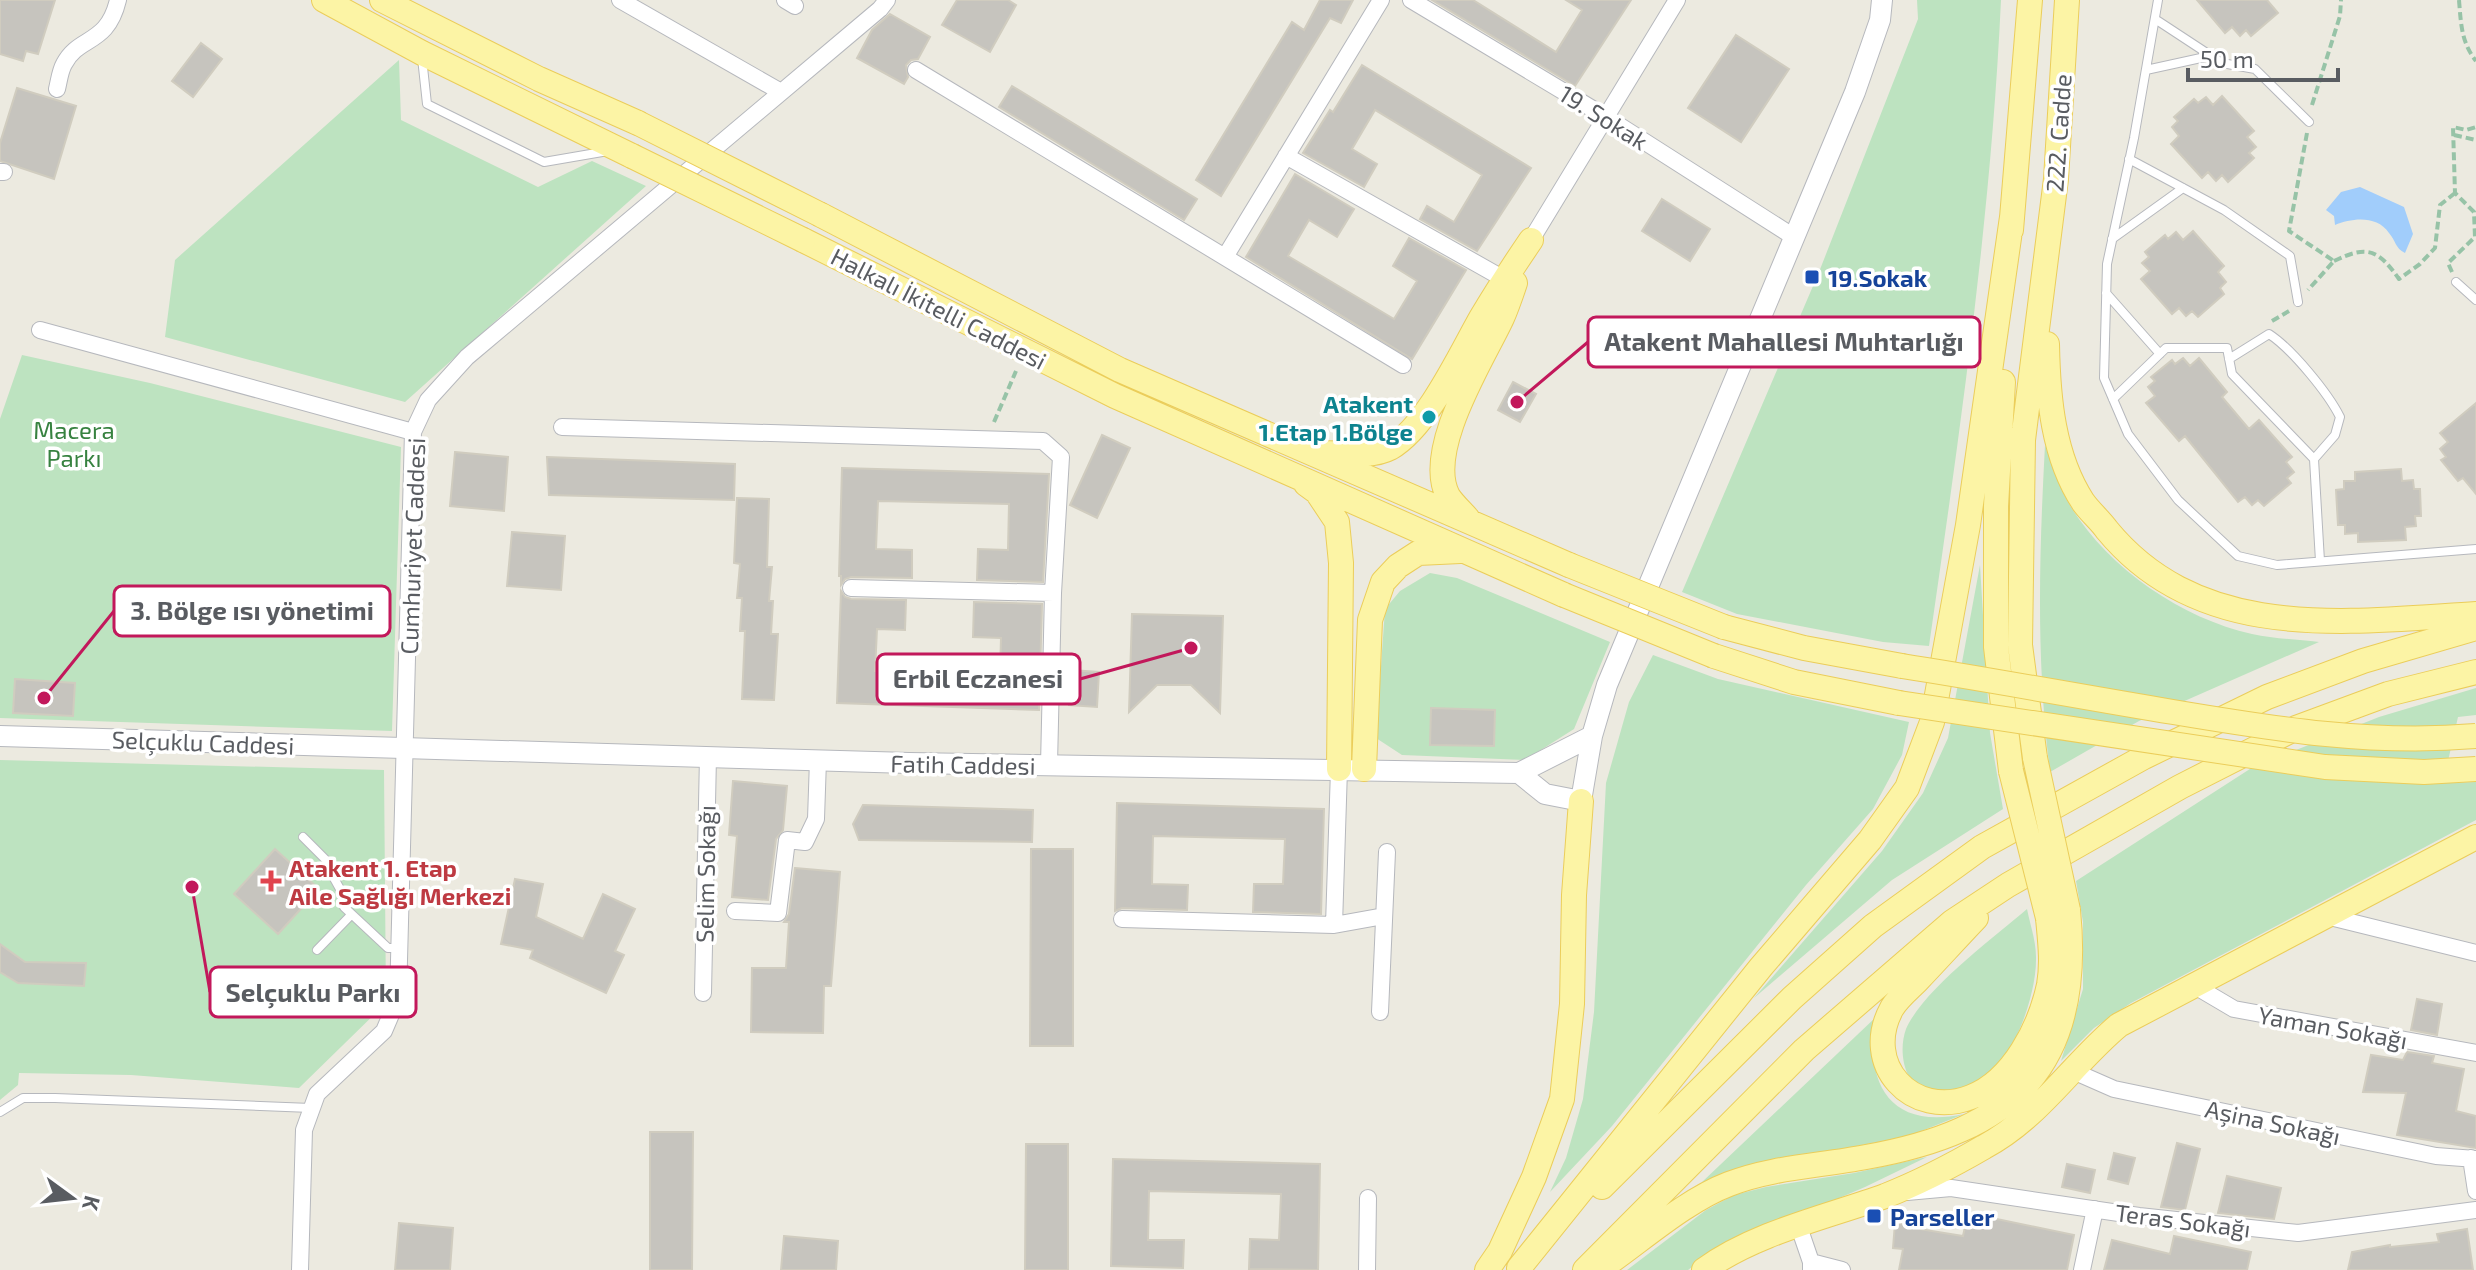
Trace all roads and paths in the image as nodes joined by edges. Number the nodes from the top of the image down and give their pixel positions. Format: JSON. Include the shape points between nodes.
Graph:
{"nodes":[{"id":1,"x":118,"y":0,"type":"edge"},
{"id":2,"x":324,"y":0,"type":"edge"},
{"id":3,"x":382,"y":0,"type":"edge"},
{"id":4,"x":620,"y":0,"type":"edge"},
{"id":5,"x":887,"y":0,"type":"edge"},
{"id":6,"x":1381,"y":0,"type":"edge"},
{"id":7,"x":1411,"y":0,"type":"edge"},
{"id":8,"x":1677,"y":0,"type":"edge"},
{"id":9,"x":1882,"y":0,"type":"edge"},
{"id":10,"x":2030,"y":0,"type":"edge"},
{"id":11,"x":2067,"y":0,"type":"edge"},
{"id":12,"x":2158,"y":0,"type":"edge"},
{"id":13,"x":2341,"y":0,"type":"edge"},
{"id":14,"x":2459,"y":0,"type":"edge"},
{"id":15,"x":2155,"y":19,"type":"junction"},
{"id":16,"x":422,"y":53,"type":"junction"},
{"id":17,"x":2210,"y":56,"type":"junction"},
{"id":18,"x":2476,"y":61,"type":"edge"},
{"id":19,"x":916,"y":70,"type":"dead end"},
{"id":20,"x":2146,"y":70,"type":"junction"},
{"id":21,"x":57,"y":89,"type":"dead end"},
{"id":22,"x":781,"y":92,"type":"junction"},
{"id":23,"x":1606,"y":117,"type":"junction"},
{"id":24,"x":2309,"y":122,"type":"junction"},
{"id":25,"x":2476,"y":127,"type":"edge"},
{"id":26,"x":2454,"y":135,"type":"junction"},
{"id":27,"x":2476,"y":140,"type":"edge"},
{"id":28,"x":625,"y":152,"type":"junction"},
{"id":29,"x":1286,"y":156,"type":"junction"},
{"id":30,"x":2129,"y":159,"type":"junction"},
{"id":31,"x":2183,"y":188,"type":"junction"},
{"id":32,"x":2455,"y":193,"type":"junction"},
{"id":33,"x":2475,"y":210,"type":"edge"},
{"id":34,"x":2012,"y":217,"type":"junction"},
{"id":35,"x":1794,"y":237,"type":"junction"},
{"id":36,"x":2112,"y":239,"type":"junction"},
{"id":37,"x":1531,"y":240,"type":"junction"},
{"id":38,"x":1225,"y":257,"type":"junction"},
{"id":39,"x":2334,"y":261,"type":"junction"},
{"id":40,"x":2046,"y":266,"type":"junction"},
{"id":41,"x":1504,"y":279,"type":"junction"},
{"id":42,"x":2456,"y":282,"type":"joint"},
{"id":43,"x":2106,"y":293,"type":"junction"},
{"id":44,"x":2476,"y":300,"type":"edge"},
{"id":45,"x":2298,"y":302,"type":"junction"},
{"id":46,"x":2266,"y":325,"type":"dead end"},
{"id":47,"x":40,"y":330,"type":"dead end"},
{"id":48,"x":1025,"y":351,"type":"junction"},
{"id":49,"x":2160,"y":354,"type":"junction"},
{"id":50,"x":2229,"y":359,"type":"junction"},
{"id":51,"x":1403,"y":365,"type":"dead end"},
{"id":52,"x":2113,"y":399,"type":"junction"},
{"id":53,"x":562,"y":427,"type":"dead end"},
{"id":54,"x":413,"y":432,"type":"junction"},
{"id":55,"x":994,"y":440,"type":"junction"},
{"id":56,"x":1306,"y":452,"type":"junction"},
{"id":57,"x":2314,"y":459,"type":"junction"},
{"id":58,"x":1294,"y":475,"type":"junction"},
{"id":59,"x":1473,"y":525,"type":"junction"},
{"id":60,"x":2476,"y":549,"type":"edge"},
{"id":61,"x":1465,"y":551,"type":"junction"},
{"id":62,"x":2320,"y":561,"type":"junction"},
{"id":63,"x":851,"y":588,"type":"dead end"},
{"id":64,"x":1053,"y":593,"type":"junction"},
{"id":65,"x":2476,"y":614,"type":"edge"},
{"id":66,"x":2476,"y":628,"type":"edge"},
{"id":67,"x":2476,"y":672,"type":"edge"},
{"id":68,"x":0,"y":736,"type":"edge"},
{"id":69,"x":1592,"y":736,"type":"junction"},
{"id":70,"x":2476,"y":736,"type":"edge"},
{"id":71,"x":406,"y":748,"type":"junction"},
{"id":72,"x":708,"y":756,"type":"junction"},
{"id":73,"x":818,"y":760,"type":"junction"},
{"id":74,"x":1049,"y":765,"type":"junction"},
{"id":75,"x":1339,"y":769,"type":"junction"},
{"id":76,"x":1364,"y":769,"type":"junction"},
{"id":77,"x":2476,"y":769,"type":"edge"},
{"id":78,"x":1519,"y":773,"type":"junction"},
{"id":79,"x":1581,"y":801,"type":"junction"},
{"id":80,"x":303,"y":837,"type":"dead end"},
{"id":81,"x":2476,"y":837,"type":"edge"},
{"id":82,"x":1387,"y":852,"type":"dead end"},
{"id":83,"x":2008,"y":885,"type":"junction"},
{"id":84,"x":735,"y":911,"type":"dead end"},
{"id":85,"x":2058,"y":914,"type":"junction"},
{"id":86,"x":351,"y":915,"type":"junction"},
{"id":87,"x":1384,"y":916,"type":"junction"},
{"id":88,"x":2326,"y":916,"type":"junction"},
{"id":89,"x":1122,"y":919,"type":"dead end"},
{"id":90,"x":1334,"y":925,"type":"junction"},
{"id":91,"x":400,"y":948,"type":"junction"},
{"id":92,"x":317,"y":950,"type":"dead end"},
{"id":93,"x":2476,"y":953,"type":"edge"},
{"id":94,"x":2195,"y":986,"type":"junction"},
{"id":95,"x":703,"y":993,"type":"dead end"},
{"id":96,"x":1380,"y":1012,"type":"dead end"},
{"id":97,"x":2476,"y":1053,"type":"edge"},
{"id":98,"x":2073,"y":1071,"type":"junction"},
{"id":99,"x":312,"y":1108,"type":"junction"},
{"id":100,"x":0,"y":1112,"type":"edge"},
{"id":101,"x":2473,"y":1159,"type":"edge"},
{"id":102,"x":2476,"y":1191,"type":"edge"},
{"id":103,"x":1890,"y":1194,"type":"junction"},
{"id":104,"x":1368,"y":1198,"type":"dead end"},
{"id":105,"x":2095,"y":1209,"type":"junction"},
{"id":106,"x":2476,"y":1210,"type":"edge"},
{"id":107,"x":1799,"y":1227,"type":"junction"},
{"id":108,"x":1811,"y":1266,"type":"edge"},
{"id":109,"x":1518,"y":1269,"type":"edge"},
{"id":110,"x":300,"y":1270,"type":"edge"},
{"id":111,"x":1367,"y":1270,"type":"edge"},
{"id":112,"x":1487,"y":1270,"type":"edge"},
{"id":113,"x":1585,"y":1270,"type":"edge"},
{"id":114,"x":1598,"y":1270,"type":"edge"},
{"id":115,"x":1704,"y":1270,"type":"edge"},
{"id":116,"x":1842,"y":1270,"type":"edge"},
{"id":117,"x":2082,"y":1270,"type":"edge"}],
"edges":[{"from":1,"to":21,"type":"street","via":[[103,31],[69,55]]},
{"from":2,"to":16,"type":"main road","name":"Halkalı İkitelli Caddesi"},
{"from":3,"to":56,"type":"main road","name":"Halkalı İkitelli Caddesi","bridge":true,"via":[[638,123],[1120,370]]},
{"from":4,"to":22,"type":"street"},
{"from":5,"to":22,"type":"street","name":"Cumhuriyet Caddesi"},
{"from":6,"to":29,"type":"street"},
{"from":7,"to":23,"type":"street","name":"19. Sokak"},
{"from":8,"to":23,"type":"street"},
{"from":9,"to":35,"type":"street","via":[[1855,92]]},
{"from":10,"to":34,"type":"main road","name":"222. Cadde"},
{"from":11,"to":40,"type":"main road","name":"222. Cadde"},
{"from":12,"to":15,"type":"lane"},
{"from":13,"to":24,"type":"path"},
{"from":14,"to":18,"type":"path","via":[[2462,38]]},
{"from":15,"to":17,"type":"lane"},
{"from":15,"to":20,"type":"lane"},
{"from":16,"to":28,"type":"main road","name":"Halkalı İkitelli Caddesi"},
{"from":16,"to":28,"type":"lane","via":[[427,104],[544,162]]},
{"from":17,"to":20,"type":"lane"},
{"from":17,"to":24,"type":"lane","via":[[2255,69]]},
{"from":19,"to":38,"type":"street"},
{"from":20,"to":30,"type":"lane"},
{"from":22,"to":54,"type":"street","name":"Cumhuriyet Caddesi","via":[[467,357],[428,400]]},
{"from":23,"to":35,"type":"street","name":"19. Sokak"},
{"from":23,"to":37,"type":"street"},
{"from":24,"to":39,"type":"path","via":[[2289,231]]},
{"from":25,"to":26,"type":"path","via":[[2453,127]]},
{"from":26,"to":27,"type":"path"},
{"from":26,"to":32,"type":"path"},
{"from":28,"to":48,"type":"main road","name":"Halkalı İkitelli Caddesi","bridge":true},
{"from":29,"to":38,"type":"street"},
{"from":29,"to":41,"type":"street"},
{"from":30,"to":31,"type":"lane"},
{"from":30,"to":36,"type":"lane"},
{"from":31,"to":36,"type":"lane"},
{"from":31,"to":45,"type":"lane","via":[[2290,256]]},
{"from":32,"to":33,"type":"path"},
{"from":32,"to":39,"type":"path","via":[[2440,205],[2435,248],[2399,279],[2371,251]]},
{"from":33,"to":42,"type":"path","via":[[2475,237],[2448,263]]},
{"from":34,"to":85,"type":"main road","bridge":true,"via":[[1996,506],[1996,647],[2011,771]]},
{"from":34,"to":109,"type":"main road","via":[[1938,692],[1907,788]]},
{"from":35,"to":69,"type":"street","via":[[1607,685]]},
{"from":36,"to":43,"type":"lane"},
{"from":37,"to":41,"type":"main road"},
{"from":37,"to":59,"type":"main road","via":[[1503,316],[1462,395],[1442,466],[1447,495]]},
{"from":38,"to":51,"type":"street"},
{"from":39,"to":45,"type":"path"},
{"from":40,"to":65,"type":"main road","via":[[2048,375],[2059,452],[2084,502],[2150,573],[2232,611],[2277,617],[2371,621]]},
{"from":40,"to":85,"type":"main road","bridge":true,"via":[[2023,440],[2020,645]]},
{"from":41,"to":56,"type":"main road","via":[[1412,432],[1387,449],[1361,454]]},
{"from":42,"to":44,"type":"lane"},
{"from":43,"to":49,"type":"lane"},
{"from":43,"to":52,"type":"lane","via":[[2104,378]]},
{"from":45,"to":46,"type":"path"},
{"from":47,"to":54,"type":"street"},
{"from":48,"to":55,"type":"path","via":[[995,419]]},
{"from":48,"to":58,"type":"main road","name":"Halkalı İkitelli Caddesi"},
{"from":49,"to":50,"type":"lane","via":[[2166,348],[2227,348]]},
{"from":49,"to":52,"type":"lane"},
{"from":50,"to":57,"type":"lane","via":[[2232,374]]},
{"from":50,"to":57,"type":"lane","via":[[2269,334],[2283,343],[2340,417],[2335,435]]},
{"from":52,"to":62,"type":"lane","via":[[2128,434],[2178,500],[2238,556],[2277,565]]},
{"from":53,"to":55,"type":"street"},
{"from":54,"to":71,"type":"street","name":"Cumhuriyet Caddesi"},
{"from":55,"to":64,"type":"street","via":[[1043,441],[1061,457]]},
{"from":56,"to":59,"type":"main road","name":"Halkalı İkitelli Caddesi"},
{"from":57,"to":62,"type":"lane"},
{"from":58,"to":61,"type":"main road","name":"Halkalı İkitelli Caddesi"},
{"from":58,"to":75,"type":"main road","via":[[1317,492],[1337,522]]},
{"from":59,"to":70,"type":"main road","name":"Halkalı İkitelli Caddesi","bridge":true,"via":[[1724,627],[1804,648],[2334,736]]},
{"from":60,"to":62,"type":"lane"},
{"from":61,"to":76,"type":"main road","via":[[1418,553],[1383,582],[1370,620]]},
{"from":61,"to":77,"type":"main road","name":"Halkalı İkitelli Caddesi","bridge":true,"via":[[1714,656],[1794,682],[1899,703],[2325,767]]},
{"from":63,"to":64,"type":"street"},
{"from":64,"to":74,"type":"street"},
{"from":66,"to":109,"type":"main road","via":[[2363,661],[2267,697],[2144,757],[1982,847],[1873,926],[1792,998]]},
{"from":67,"to":83,"type":"main road","via":[[2388,694],[2296,728]]},
{"from":68,"to":71,"type":"street","name":"Selçuklu Caddesi"},
{"from":69,"to":78,"type":"street"},
{"from":69,"to":79,"type":"street"},
{"from":71,"to":72,"type":"street","name":"Fatih Caddesi"},
{"from":71,"to":91,"type":"street","name":"Cumhuriyet Caddesi"},
{"from":72,"to":73,"type":"street","name":"Fatih Caddesi"},
{"from":72,"to":95,"type":"street","name":"Selim Sokağı"},
{"from":73,"to":74,"type":"street","name":"Fatih Caddesi"},
{"from":73,"to":84,"type":"street","via":[[816,819],[805,842],[787,840],[778,913]]},
{"from":74,"to":75,"type":"street","name":"Fatih Caddesi"},
{"from":75,"to":76,"type":"street","name":"Fatih Caddesi"},
{"from":75,"to":90,"type":"street"},
{"from":76,"to":78,"type":"street","name":"Fatih Caddesi"},
{"from":78,"to":79,"type":"street","via":[[1545,794]]},
{"from":79,"to":112,"type":"main road","via":[[1562,1099],[1534,1177]]},
{"from":80,"to":86,"type":"lane","via":[[329,863]]},
{"from":81,"to":88,"type":"main road"},
{"from":82,"to":87,"type":"street"},
{"from":83,"to":85,"type":"main road","via":[[1893,1007],[1883,1033],[1883,1053],[1890,1076],[1903,1089],[1923,1100],[1971,1097],[1995,1083],[2021,1054],[2049,984]]},
{"from":83,"to":113,"type":"main road","via":[[1952,922],[1804,1050]]},
{"from":85,"to":114,"type":"main road","via":[[2072,946],[2070,986],[2048,1057],[2010,1102],[1974,1126],[1919,1147],[1730,1183]]},
{"from":86,"to":91,"type":"lane","via":[[388,948]]},
{"from":86,"to":92,"type":"lane"},
{"from":87,"to":90,"type":"street"},
{"from":87,"to":96,"type":"street"},
{"from":88,"to":93,"type":"street"},
{"from":88,"to":94,"type":"main road"},
{"from":89,"to":90,"type":"street"},
{"from":91,"to":99,"type":"street","name":"Cumhuriyet Caddesi","via":[[398,998],[384,1031],[317,1094]]},
{"from":94,"to":97,"type":"street","name":"Yaman Sokağı","via":[[2234,1009]]},
{"from":94,"to":98,"type":"main road","via":[[2119,1025]]},
{"from":98,"to":101,"type":"street","name":"Aşina Sokağı","via":[[2114,1089],[2436,1156]]},
{"from":98,"to":103,"type":"main road","via":[[2031,1116],[1997,1139]]},
{"from":99,"to":100,"type":"lane","via":[[23,1098]]},
{"from":99,"to":110,"type":"street","name":"Cumhuriyet Caddesi","via":[[304,1130]]},
{"from":101,"to":102,"type":"street"},
{"from":103,"to":105,"type":"street","name":"Teras Sokağı","via":[[1951,1188]]},
{"from":103,"to":107,"type":"main road"},
{"from":104,"to":111,"type":"street"},
{"from":105,"to":106,"type":"street","name":"Teras Sokağı","via":[[2298,1233]]},
{"from":105,"to":117,"type":"street"},
{"from":107,"to":108,"type":"street"},
{"from":107,"to":115,"type":"main road","via":[[1749,1244]]},
{"from":108,"to":116,"type":"street"}]}
